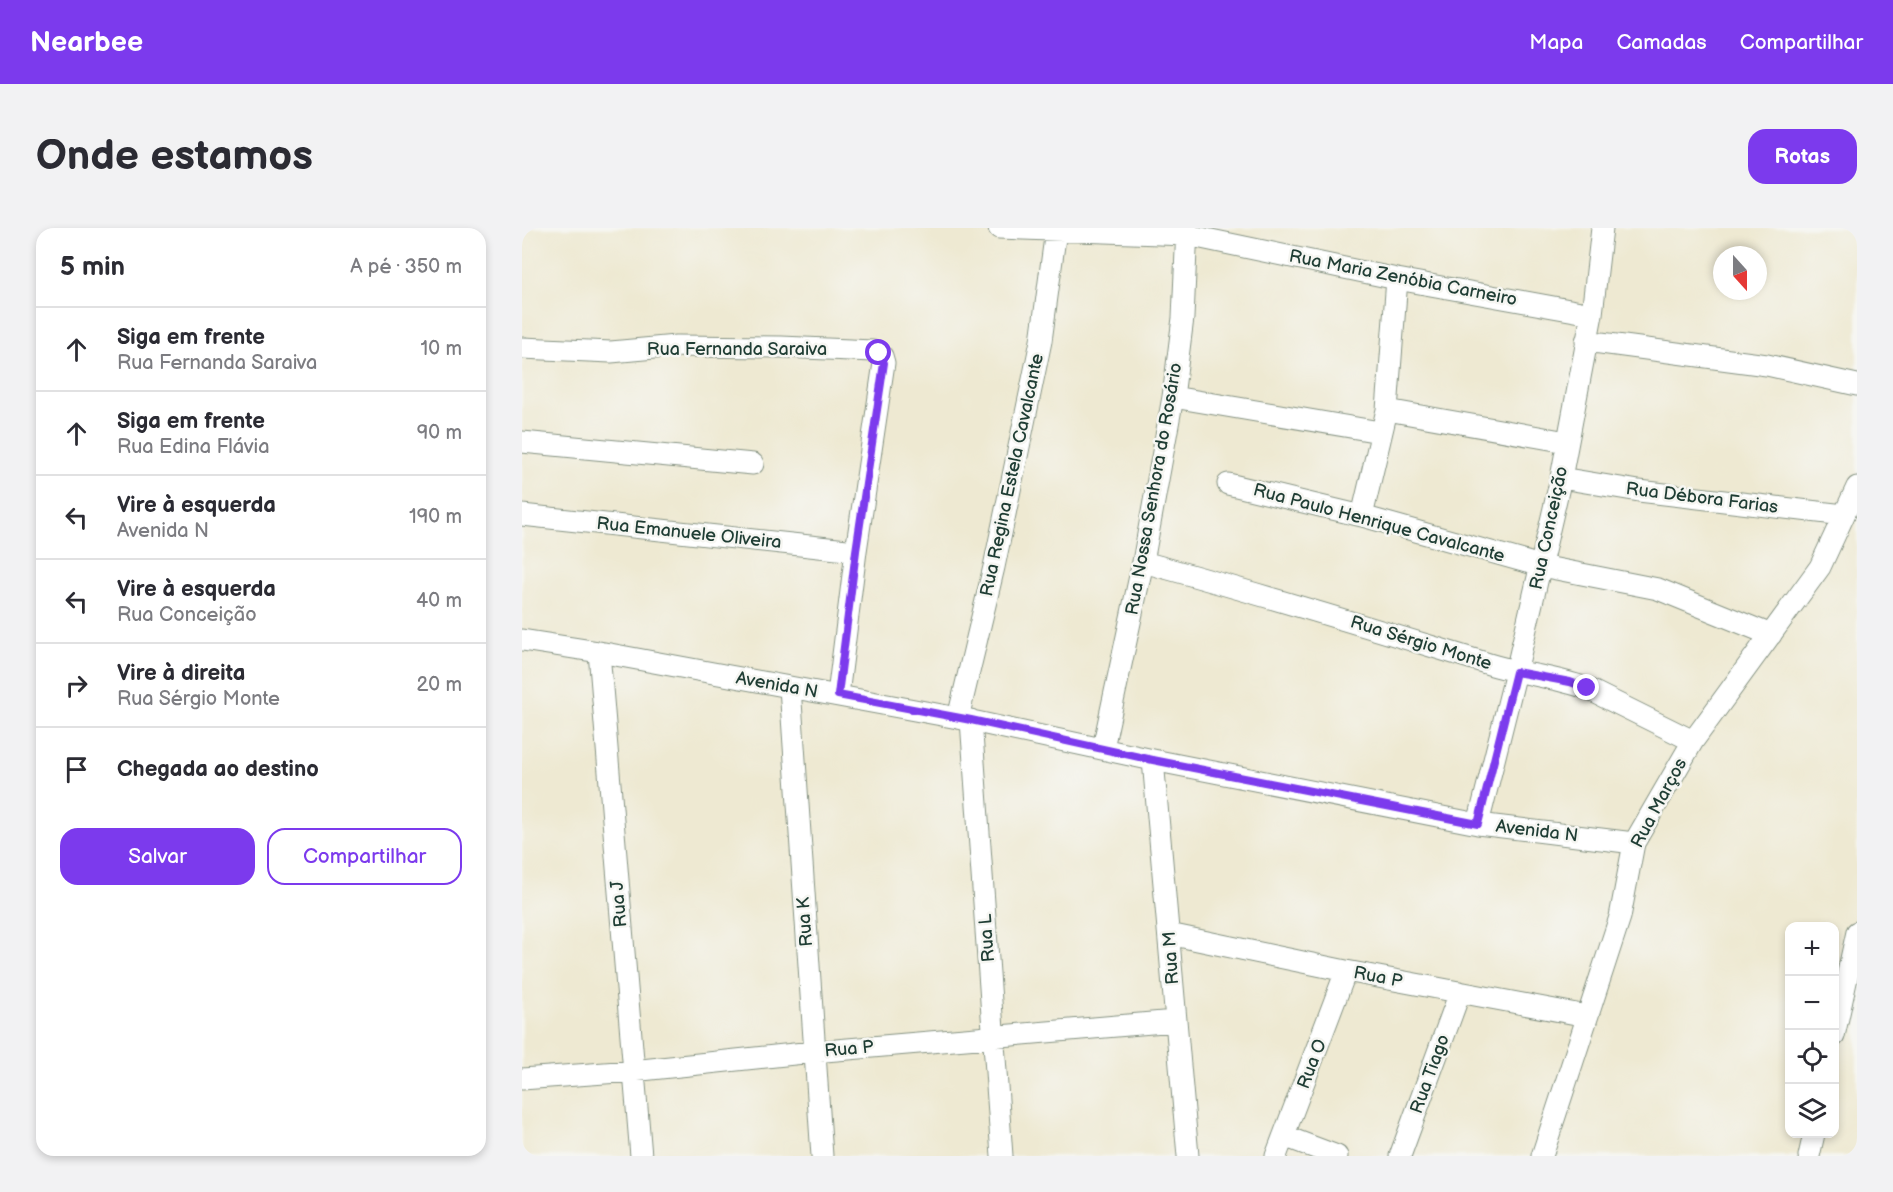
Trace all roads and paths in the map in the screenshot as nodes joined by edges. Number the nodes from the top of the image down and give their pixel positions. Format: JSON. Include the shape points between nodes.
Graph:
{"nodes":[{"id":1,"x":999,"y":228,"type":"edge"},
{"id":2,"x":1602,"y":228,"type":"edge"},
{"id":3,"x":1056,"y":230,"type":"junction"},
{"id":4,"x":1187,"y":231,"type":"edge"},
{"id":5,"x":1397,"y":279,"type":"junction"},
{"id":6,"x":1592,"y":314,"type":"junction"},
{"id":7,"x":1586,"y":341,"type":"junction"},
{"id":8,"x":522,"y":348,"type":"edge"},
{"id":9,"x":1857,"y":385,"type":"edge"},
{"id":10,"x":1173,"y":397,"type":"junction"},
{"id":11,"x":1387,"y":410,"type":"junction"},
{"id":12,"x":1380,"y":432,"type":"junction"},
{"id":13,"x":522,"y":442,"type":"edge"},
{"id":14,"x":1567,"y":442,"type":"junction"},
{"id":15,"x":753,"y":464,"type":"dead end"},
{"id":16,"x":1561,"y":478,"type":"junction"},
{"id":17,"x":1228,"y":484,"type":"dead end"},
{"id":18,"x":1857,"y":487,"type":"edge"},
{"id":19,"x":522,"y":515,"type":"edge"},
{"id":20,"x":1844,"y":515,"type":"junction"},
{"id":21,"x":1362,"y":516,"type":"junction"},
{"id":22,"x":856,"y":551,"type":"junction"},
{"id":23,"x":1143,"y":562,"type":"junction"},
{"id":24,"x":1542,"y":566,"type":"junction"},
{"id":25,"x":1771,"y":635,"type":"junction"},
{"id":26,"x":522,"y":640,"type":"edge"},
{"id":27,"x":599,"y":652,"type":"junction"},
{"id":28,"x":1516,"y":672,"type":"junction"},
{"id":29,"x":790,"y":687,"type":"junction"},
{"id":30,"x":838,"y":695,"type":"junction"},
{"id":31,"x":964,"y":719,"type":"junction"},
{"id":32,"x":1693,"y":741,"type":"junction"},
{"id":33,"x":1102,"y":748,"type":"junction"},
{"id":34,"x":1153,"y":760,"type":"junction"},
{"id":35,"x":1478,"y":824,"type":"junction"},
{"id":36,"x":1634,"y":843,"type":"junction"},
{"id":37,"x":1857,"y":932,"type":"edge"},
{"id":38,"x":1169,"y":934,"type":"junction"},
{"id":39,"x":1855,"y":955,"type":"edge"},
{"id":40,"x":1346,"y":971,"type":"junction"},
{"id":41,"x":1460,"y":993,"type":"junction"},
{"id":42,"x":1587,"y":1016,"type":"junction"},
{"id":43,"x":1175,"y":1021,"type":"junction"},
{"id":44,"x":1836,"y":1030,"type":"edge"},
{"id":45,"x":994,"y":1037,"type":"junction"},
{"id":46,"x":813,"y":1052,"type":"junction"},
{"id":47,"x":632,"y":1071,"type":"junction"},
{"id":48,"x":522,"y":1079,"type":"edge"},
{"id":49,"x":1284,"y":1136,"type":"junction"},
{"id":50,"x":1813,"y":1138,"type":"edge"},
{"id":51,"x":641,"y":1156,"type":"edge"},
{"id":52,"x":822,"y":1156,"type":"edge"},
{"id":53,"x":1002,"y":1156,"type":"edge"},
{"id":54,"x":1188,"y":1156,"type":"edge"},
{"id":55,"x":1276,"y":1156,"type":"edge"},
{"id":56,"x":1337,"y":1156,"type":"edge"},
{"id":57,"x":1400,"y":1156,"type":"edge"},
{"id":58,"x":1542,"y":1156,"type":"edge"},
{"id":59,"x":1809,"y":1156,"type":"edge"}],
"edges":[{"from":1,"to":3,"type":"street","name":"Rua Maria Zenóbia Carneiro"},
{"from":2,"to":6,"type":"street","name":"Rua Conceição"},
{"from":3,"to":4,"type":"street","name":"Rua Maria Zenóbia Carneiro"},
{"from":3,"to":31,"type":"street","name":"Rua Regina Estela Cavalcante","via":[[1041,341]]},
{"from":4,"to":5,"type":"street","name":"Rua Maria Zenóbia Carneiro"},
{"from":4,"to":10,"type":"street","name":"Rua Nossa Senhora do Rosário","via":[[1183,318]]},
{"from":5,"to":6,"type":"street","name":"Rua Maria Zenóbia Carneiro"},
{"from":5,"to":11,"type":"street"},
{"from":6,"to":7,"type":"street","name":"Rua Conceição"},
{"from":7,"to":9,"type":"street","via":[[1767,365]]},
{"from":7,"to":14,"type":"street","name":"Rua Conceição"},
{"from":8,"to":22,"type":"street","name":"Rua Fernanda Saraiva","via":[[611,352],[688,346],[781,347],[873,351],[882,356]]},
{"from":10,"to":12,"type":"street"},
{"from":10,"to":23,"type":"street","name":"Rua Nossa Senhora do Rosário"},
{"from":11,"to":12,"type":"street"},
{"from":11,"to":14,"type":"street"},
{"from":12,"to":21,"type":"street"},
{"from":13,"to":15,"type":"street"},
{"from":14,"to":16,"type":"street","name":"Rua Conceição"},
{"from":16,"to":20,"type":"street","name":"Rua Débora Farias"},
{"from":16,"to":24,"type":"street","name":"Rua Conceição"},
{"from":17,"to":21,"type":"street","name":"Rua Paulo Henrique Cavalcante"},
{"from":18,"to":20,"type":"street","name":"Rua Marços"},
{"from":19,"to":22,"type":"street","name":"Rua Emanuele Oliveira"},
{"from":20,"to":25,"type":"street","name":"Rua Marços","via":[[1820,567]]},
{"from":21,"to":24,"type":"street","name":"Rua Paulo Henrique Cavalcante"},
{"from":22,"to":30,"type":"street"},
{"from":23,"to":28,"type":"street","name":"Rua Sérgio Monte"},
{"from":23,"to":33,"type":"street","name":"Rua Nossa Senhora do Rosário"},
{"from":24,"to":25,"type":"street","name":"Rua Paulo Henrique Cavalcante","via":[[1659,589]]},
{"from":24,"to":28,"type":"street","name":"Rua Conceição"},
{"from":25,"to":32,"type":"street","name":"Rua Marços"},
{"from":26,"to":27,"type":"street","name":"Avenida N"},
{"from":27,"to":29,"type":"street","name":"Avenida N"},
{"from":27,"to":47,"type":"street","name":"Rua J"},
{"from":28,"to":32,"type":"street","name":"Rua Sérgio Monte","via":[[1587,688]]},
{"from":28,"to":35,"type":"street","name":"Rua Conceição"},
{"from":29,"to":30,"type":"street","name":"Avenida N"},
{"from":29,"to":46,"type":"street","name":"Rua K"},
{"from":30,"to":31,"type":"street","name":"Avenida N"},
{"from":31,"to":33,"type":"street","name":"Avenida N"},
{"from":31,"to":45,"type":"street","name":"Rua L"},
{"from":32,"to":36,"type":"street","name":"Rua Marços"},
{"from":33,"to":34,"type":"street","name":"Avenida N"},
{"from":34,"to":35,"type":"street","name":"Avenida N"},
{"from":34,"to":38,"type":"street","name":"Rua M"},
{"from":35,"to":36,"type":"street","name":"Avenida N"},
{"from":36,"to":42,"type":"street","name":"Rua Marços","via":[[1620,917]]},
{"from":37,"to":39,"type":"street"},
{"from":38,"to":40,"type":"street","name":"Rua P"},
{"from":38,"to":43,"type":"street","name":"Rua M"},
{"from":39,"to":44,"type":"street"},
{"from":40,"to":41,"type":"street","name":"Rua P"},
{"from":40,"to":49,"type":"street","name":"Rua O"},
{"from":41,"to":42,"type":"street","name":"Rua P"},
{"from":41,"to":57,"type":"street","name":"Rua Tiago"},
{"from":42,"to":58,"type":"street","name":"Rua Marços"},
{"from":43,"to":45,"type":"street","name":"Rua P"},
{"from":43,"to":54,"type":"street","name":"Rua M"},
{"from":45,"to":46,"type":"street","name":"Rua P"},
{"from":45,"to":53,"type":"street","name":"Rua L"},
{"from":46,"to":47,"type":"street","name":"Rua P"},
{"from":46,"to":52,"type":"street","name":"Rua K"},
{"from":47,"to":48,"type":"street","name":"Rua P"},
{"from":47,"to":51,"type":"street","name":"Rua J"},
{"from":49,"to":55,"type":"street","name":"Rua O"},
{"from":49,"to":56,"type":"street"},
{"from":50,"to":59,"type":"street"}]}
